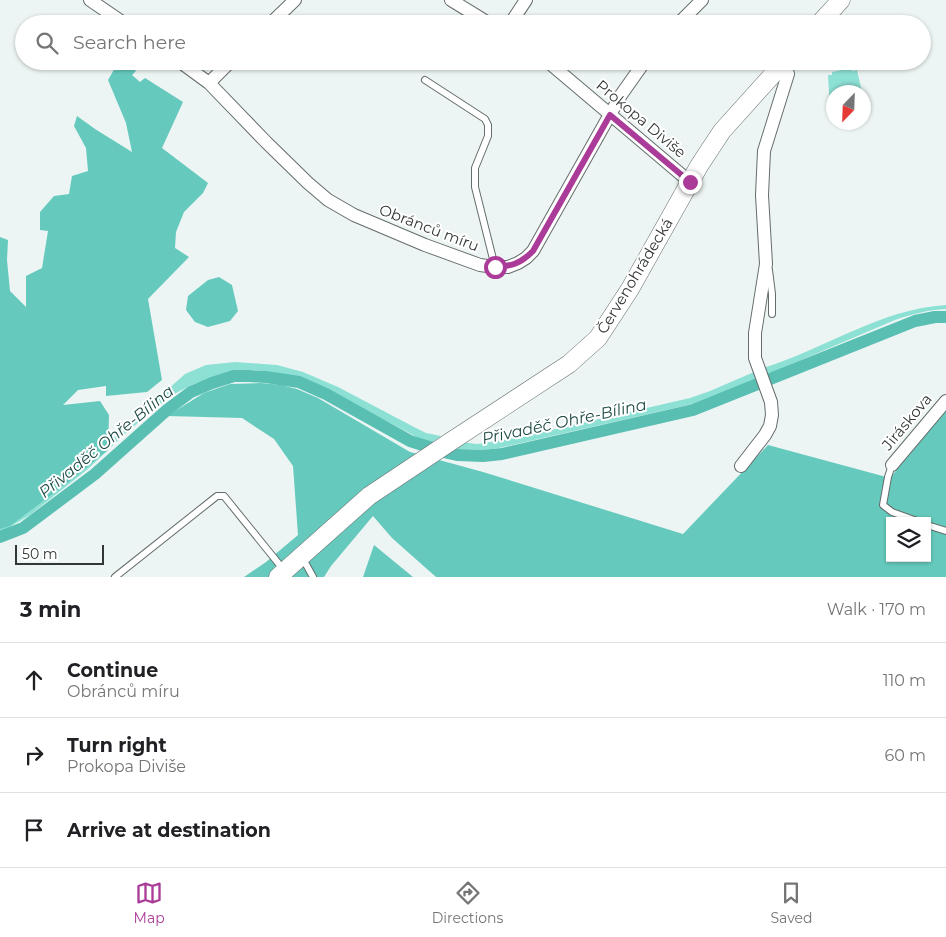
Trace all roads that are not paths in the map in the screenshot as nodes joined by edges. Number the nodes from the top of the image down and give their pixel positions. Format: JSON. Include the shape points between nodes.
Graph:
{"nodes":[{"id":1,"x":90,"y":0,"type":"edge"},
{"id":2,"x":295,"y":0,"type":"edge"},
{"id":3,"x":451,"y":0,"type":"edge"},
{"id":4,"x":526,"y":0,"type":"edge"},
{"id":5,"x":702,"y":0,"type":"edge"},
{"id":6,"x":841,"y":0,"type":"edge"},
{"id":7,"x":112,"y":15,"type":"edge"},
{"id":8,"x":279,"y":15,"type":"edge"},
{"id":9,"x":475,"y":15,"type":"edge"},
{"id":10,"x":516,"y":15,"type":"edge"},
{"id":11,"x":687,"y":15,"type":"edge"},
{"id":12,"x":827,"y":15,"type":"edge"},
{"id":13,"x":191,"y":70,"type":"edge"},
{"id":14,"x":222,"y":70,"type":"edge"},
{"id":15,"x":558,"y":70,"type":"edge"},
{"id":16,"x":639,"y":70,"type":"edge"},
{"id":17,"x":777,"y":70,"type":"edge"},
{"id":18,"x":787,"y":70,"type":"edge"},
{"id":19,"x":425,"y":80,"type":"dead end"},
{"id":20,"x":209,"y":83,"type":"junction"},
{"id":21,"x":610,"y":115,"type":"junction"},
{"id":22,"x":690,"y":182,"type":"junction"},
{"id":23,"x":766,"y":264,"type":"junction"},
{"id":24,"x":495,"y":267,"type":"junction"},
{"id":25,"x":772,"y":314,"type":"dead end"},
{"id":26,"x":946,"y":400,"type":"edge"},
{"id":27,"x":892,"y":465,"type":"joint"},
{"id":28,"x":741,"y":466,"type":"dead end"},
{"id":29,"x":906,"y":517,"type":"edge"},
{"id":30,"x":931,"y":526,"type":"edge"},
{"id":31,"x":946,"y":531,"type":"edge"},
{"id":32,"x":302,"y":556,"type":"junction"},
{"id":33,"x":282,"y":574,"type":"edge"},
{"id":34,"x":115,"y":577,"type":"edge"},
{"id":35,"x":313,"y":577,"type":"edge"}],
"edges":[{"from":1,"to":7,"type":"street"},
{"from":2,"to":8,"type":"street"},
{"from":3,"to":9,"type":"street"},
{"from":4,"to":10,"type":"street"},
{"from":5,"to":11,"type":"street"},
{"from":6,"to":12,"type":"street"},
{"from":13,"to":20,"type":"street","name":"Obránců míru"},
{"from":14,"to":20,"type":"street"},
{"from":15,"to":21,"type":"street","name":"Prokopa Diviše"},
{"from":16,"to":21,"type":"street","name":"Obránců míru"},
{"from":17,"to":22,"type":"street","name":"Červenohrádecká","via":[[722,131]]},
{"from":18,"to":23,"type":"street","via":[[764,151],[762,195]]},
{"from":19,"to":24,"type":"lane","via":[[485,119],[488,125],[488,136],[475,168],[475,187]]},
{"from":20,"to":24,"type":"street","name":"Obránců míru","via":[[328,200],[362,219],[425,245],[480,265]]},
{"from":21,"to":22,"type":"street","name":"Prokopa Diviše"},
{"from":21,"to":24,"type":"street","name":"Obránců míru","via":[[533,251],[518,263]]},
{"from":22,"to":32,"type":"street","name":"Červenohrádecká","via":[[630,290],[598,338],[569,364],[369,496]]},
{"from":23,"to":25,"type":"lane"},
{"from":23,"to":28,"type":"street","via":[[755,333],[755,358],[771,402],[772,415],[765,435]]},
{"from":26,"to":27,"type":"street","name":"Jiráskova"},
{"from":27,"to":29,"type":"lane","via":[[883,505]]},
{"from":30,"to":31,"type":"lane"},
{"from":32,"to":33,"type":"street","name":"Červenohrádecká"},
{"from":32,"to":35,"type":"lane"},
{"from":33,"to":34,"type":"lane","via":[[224,496],[218,496]]}]}
